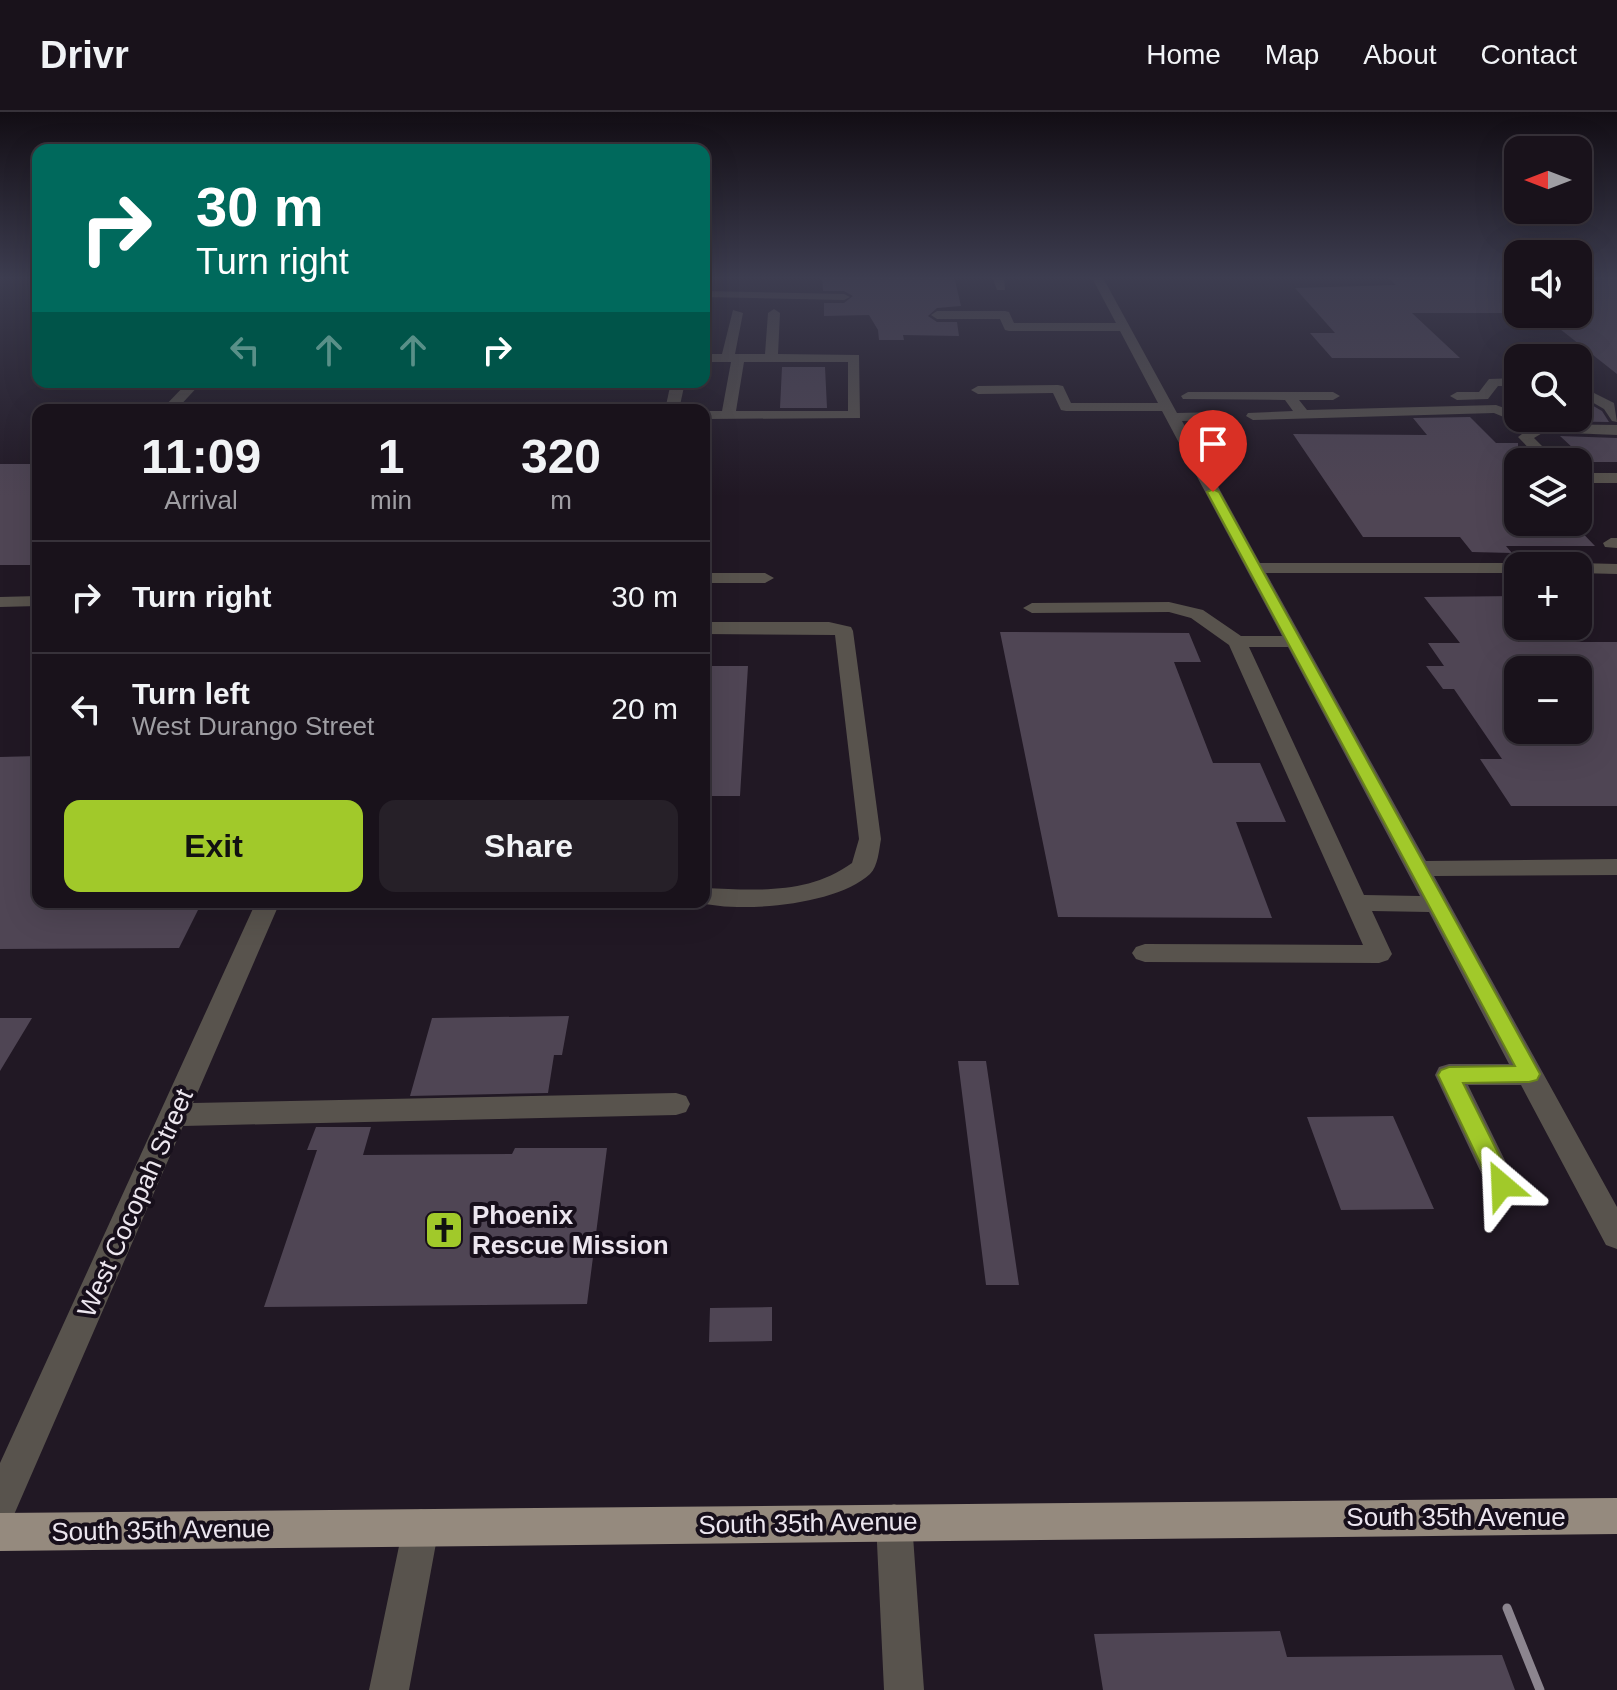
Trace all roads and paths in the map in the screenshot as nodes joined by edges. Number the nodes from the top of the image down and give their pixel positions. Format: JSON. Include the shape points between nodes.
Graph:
{"nodes":[{"id":1,"x":734,"y":350,"type":"edge"},
{"id":2,"x":772,"y":350,"type":"edge"},
{"id":3,"x":1135,"y":350,"type":"edge"},
{"id":4,"x":710,"y":358,"type":"edge"},
{"id":5,"x":733,"y":358,"type":"junction"},
{"id":6,"x":771,"y":358,"type":"junction"},
{"id":7,"x":1504,"y":382,"type":"edge"},
{"id":8,"x":189,"y":388,"type":"edge"},
{"id":9,"x":978,"y":390,"type":"dead end"},
{"id":10,"x":1188,"y":396,"type":"dead end"},
{"id":11,"x":1289,"y":396,"type":"junction"},
{"id":12,"x":1349,"y":396,"type":"dead end"},
{"id":13,"x":1424,"y":396,"type":"dead end"},
{"id":14,"x":1483,"y":396,"type":"junction"},
{"id":15,"x":1592,"y":397,"type":"edge"},
{"id":16,"x":174,"y":404,"type":"edge"},
{"id":17,"x":1496,"y":409,"type":"junction"},
{"id":18,"x":1169,"y":412,"type":"junction"},
{"id":19,"x":1504,"y":412,"type":"edge"},
{"id":20,"x":1302,"y":413,"type":"junction"},
{"id":21,"x":710,"y":415,"type":"edge"},
{"id":22,"x":728,"y":415,"type":"junction"},
{"id":23,"x":1220,"y":416,"type":"dead end"},
{"id":24,"x":1253,"y":416,"type":"dead end"},
{"id":25,"x":1616,"y":425,"type":"edge"},
{"id":26,"x":1592,"y":426,"type":"edge"},
{"id":27,"x":1534,"y":432,"type":"edge"},
{"id":28,"x":1536,"y":448,"type":"edge"},
{"id":29,"x":1592,"y":478,"type":"edge"},
{"id":30,"x":1617,"y":478,"type":"edge"},
{"id":31,"x":1254,"y":568,"type":"junction"},
{"id":32,"x":1504,"y":568,"type":"edge"},
{"id":33,"x":1592,"y":568,"type":"edge"},
{"id":34,"x":1617,"y":569,"type":"edge"},
{"id":35,"x":710,"y":578,"type":"edge"},
{"id":36,"x":765,"y":578,"type":"dead end"},
{"id":37,"x":32,"y":601,"type":"edge"},
{"id":38,"x":0,"y":602,"type":"edge"},
{"id":39,"x":1032,"y":608,"type":"dead end"},
{"id":40,"x":710,"y":628,"type":"edge"},
{"id":41,"x":1294,"y":641,"type":"junction"},
{"id":42,"x":1237,"y":642,"type":"junction"},
{"id":43,"x":1617,"y":867,"type":"edge"},
{"id":44,"x":1418,"y":869,"type":"junction"},
{"id":45,"x":710,"y":896,"type":"edge"},
{"id":46,"x":1357,"y":903,"type":"junction"},
{"id":47,"x":1437,"y":904,"type":"junction"},
{"id":48,"x":265,"y":908,"type":"edge"},
{"id":49,"x":1145,"y":953,"type":"dead end"},
{"id":50,"x":1529,"y":1074,"type":"junction"},
{"id":51,"x":676,"y":1104,"type":"dead end"},
{"id":52,"x":174,"y":1115,"type":"junction"},
{"id":53,"x":1502,"y":1185,"type":"dead end"},
{"id":54,"x":1617,"y":1236,"type":"edge"},
{"id":55,"x":0,"y":1504,"type":"edge"},
{"id":56,"x":1617,"y":1516,"type":"edge"},
{"id":57,"x":894,"y":1522,"type":"junction"},
{"id":58,"x":421,"y":1527,"type":"junction"},
{"id":59,"x":0,"y":1532,"type":"edge"},
{"id":60,"x":389,"y":1690,"type":"edge"},
{"id":61,"x":904,"y":1690,"type":"edge"}],
"edges":[{"from":1,"to":5,"type":"street"},
{"from":2,"to":6,"type":"street"},
{"from":3,"to":18,"type":"street"},
{"from":4,"to":5,"type":"street"},
{"from":5,"to":6,"type":"street"},
{"from":5,"to":22,"type":"street"},
{"from":6,"to":22,"type":"street","via":[[854,358],[855,415]]},
{"from":7,"to":14,"type":"street","via":[[1494,382]]},
{"from":8,"to":16,"type":"street"},
{"from":9,"to":18,"type":"street","via":[[1058,389],[1066,407]]},
{"from":10,"to":11,"type":"street"},
{"from":11,"to":12,"type":"street"},
{"from":11,"to":20,"type":"street"},
{"from":13,"to":14,"type":"street"},
{"from":14,"to":17,"type":"street"},
{"from":15,"to":25,"type":"street","via":[[1609,406]]},
{"from":17,"to":19,"type":"street"},
{"from":17,"to":20,"type":"street"},
{"from":18,"to":23,"type":"street"},
{"from":18,"to":31,"type":"street"},
{"from":20,"to":24,"type":"street"},
{"from":21,"to":22,"type":"street"},
{"from":25,"to":26,"type":"street"},
{"from":27,"to":28,"type":"street","via":[[1525,437]]},
{"from":29,"to":30,"type":"street"},
{"from":31,"to":32,"type":"street"},
{"from":31,"to":41,"type":"street"},
{"from":33,"to":34,"type":"street"},
{"from":35,"to":36,"type":"street"},
{"from":37,"to":38,"type":"street"},
{"from":39,"to":42,"type":"street","via":[[1169,607],[1197,614]]},
{"from":40,"to":45,"type":"street","via":[[844,631],[870,839],[863,867],[838,883],[789,896]]},
{"from":41,"to":42,"type":"street"},
{"from":41,"to":44,"type":"street"},
{"from":42,"to":46,"type":"street"},
{"from":43,"to":44,"type":"street"},
{"from":44,"to":47,"type":"street"},
{"from":46,"to":47,"type":"street"},
{"from":46,"to":49,"type":"street","via":[[1379,954]]},
{"from":47,"to":50,"type":"street"},
{"from":48,"to":52,"type":"street","name":"West Cocopah Street"},
{"from":50,"to":53,"type":"street","via":[[1449,1075]]},
{"from":50,"to":54,"type":"street"},
{"from":51,"to":52,"type":"street"},
{"from":52,"to":55,"type":"street","name":"West Cocopah Street"},
{"from":56,"to":57,"type":"main road","name":"South 35th Avenue"},
{"from":57,"to":58,"type":"main road","name":"South 35th Avenue"},
{"from":57,"to":61,"type":"street"},
{"from":58,"to":59,"type":"main road","name":"South 35th Avenue"},
{"from":58,"to":60,"type":"street"}]}
